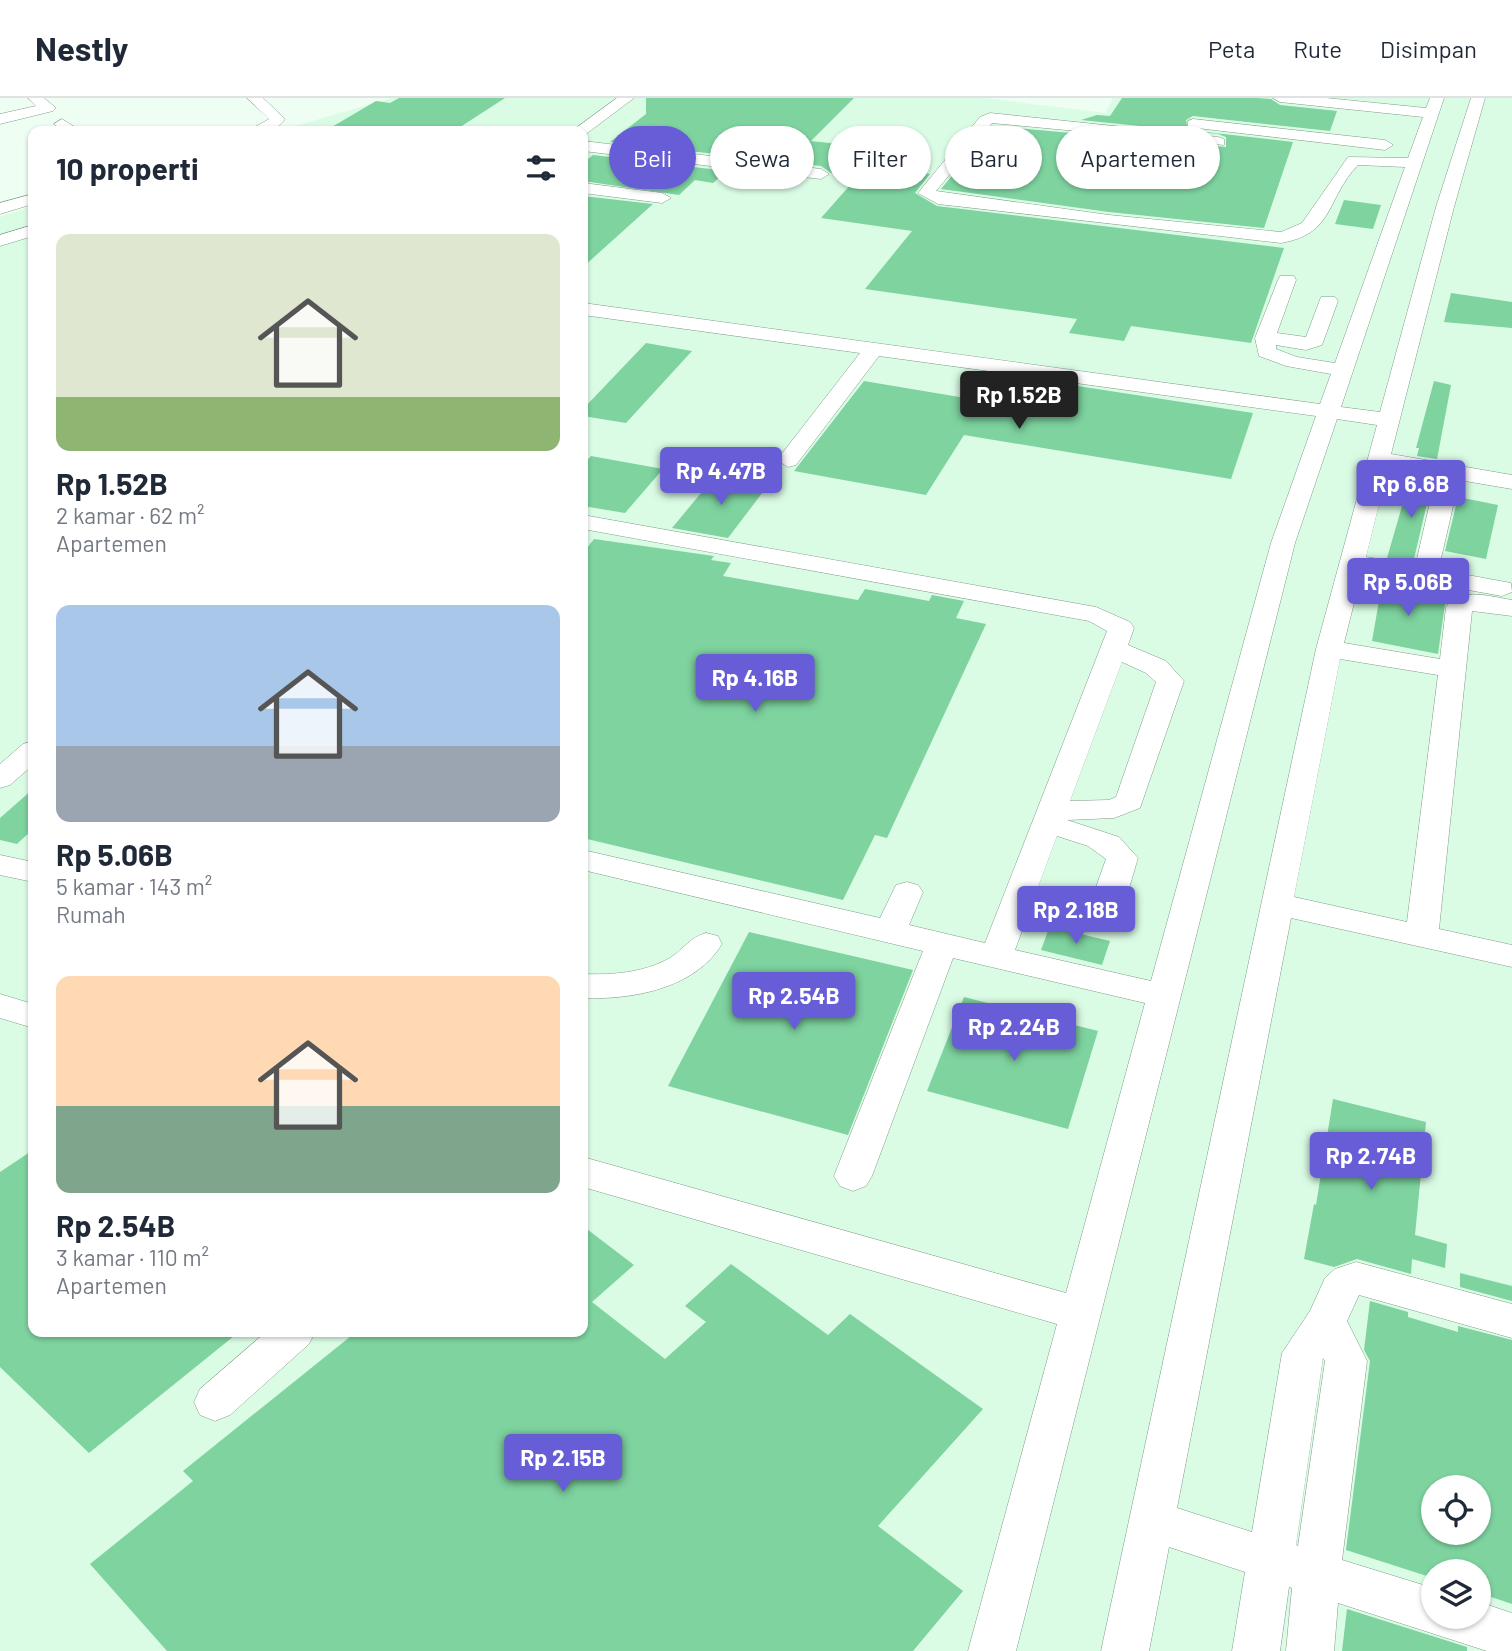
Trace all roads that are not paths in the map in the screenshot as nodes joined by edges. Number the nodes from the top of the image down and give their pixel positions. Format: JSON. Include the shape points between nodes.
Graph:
{"nodes":[{"id":1,"x":35,"y":98,"type":"edge"},
{"id":2,"x":254,"y":98,"type":"edge"},
{"id":3,"x":627,"y":98,"type":"edge"},
{"id":4,"x":1280,"y":98,"type":"edge"},
{"id":5,"x":1478,"y":98,"type":"edge"},
{"id":6,"x":1375,"y":103,"type":"edge"},
{"id":7,"x":1434,"y":105,"type":"edge"},
{"id":8,"x":1142,"y":118,"type":"dead end"},
{"id":9,"x":0,"y":119,"type":"edge"},
{"id":10,"x":268,"y":126,"type":"edge"},
{"id":11,"x":587,"y":126,"type":"edge"},
{"id":12,"x":1066,"y":126,"type":"edge"},
{"id":13,"x":1362,"y":137,"type":"dead end"},
{"id":14,"x":588,"y":147,"type":"edge"},
{"id":15,"x":1416,"y":156,"type":"junction"},
{"id":16,"x":821,"y":174,"type":"dead end"},
{"id":17,"x":588,"y":189,"type":"edge"},
{"id":18,"x":663,"y":198,"type":"dead end"},
{"id":19,"x":28,"y":201,"type":"edge"},
{"id":20,"x":0,"y":211,"type":"edge"},
{"id":21,"x":28,"y":215,"type":"edge"},
{"id":22,"x":28,"y":231,"type":"edge"},
{"id":23,"x":0,"y":241,"type":"edge"},
{"id":24,"x":1287,"y":280,"type":"dead end"},
{"id":25,"x":1328,"y":301,"type":"dead end"},
{"id":26,"x":588,"y":310,"type":"edge"},
{"id":27,"x":1265,"y":338,"type":"junction"},
{"id":28,"x":872,"y":351,"type":"junction"},
{"id":29,"x":1342,"y":370,"type":"junction"},
{"id":30,"x":1328,"y":411,"type":"junction"},
{"id":31,"x":1389,"y":420,"type":"junction"},
{"id":32,"x":1378,"y":458,"type":"junction"},
{"id":33,"x":788,"y":460,"type":"dead end"},
{"id":34,"x":1449,"y":471,"type":"junction"},
{"id":35,"x":1512,"y":482,"type":"edge"},
{"id":36,"x":588,"y":523,"type":"edge"},
{"id":37,"x":1352,"y":562,"type":"junction"},
{"id":38,"x":1427,"y":563,"type":"dead end"},
{"id":39,"x":1512,"y":590,"type":"edge"},
{"id":40,"x":1512,"y":608,"type":"edge"},
{"id":41,"x":1112,"y":648,"type":"junction"},
{"id":42,"x":1329,"y":649,"type":"junction"},
{"id":43,"x":1450,"y":668,"type":"junction"},
{"id":44,"x":28,"y":754,"type":"edge"},
{"id":45,"x":0,"y":779,"type":"edge"},
{"id":46,"x":1049,"y":817,"type":"junction"},
{"id":47,"x":588,"y":861,"type":"edge"},
{"id":48,"x":0,"y":865,"type":"edge"},
{"id":49,"x":28,"y":871,"type":"edge"},
{"id":50,"x":907,"y":892,"type":"dead end"},
{"id":51,"x":1277,"y":904,"type":"junction"},
{"id":52,"x":1012,"y":917,"type":"junction"},
{"id":53,"x":890,"y":932,"type":"junction"},
{"id":54,"x":1422,"y":936,"type":"junction"},
{"id":55,"x":706,"y":943,"type":"dead end"},
{"id":56,"x":942,"y":944,"type":"junction"},
{"id":57,"x":1512,"y":956,"type":"edge"},
{"id":58,"x":996,"y":957,"type":"junction"},
{"id":59,"x":588,"y":986,"type":"edge"},
{"id":60,"x":1164,"y":996,"type":"junction"},
{"id":61,"x":0,"y":1006,"type":"edge"},
{"id":62,"x":28,"y":1014,"type":"edge"},
{"id":63,"x":588,"y":1173,"type":"edge"},
{"id":64,"x":853,"y":1176,"type":"dead end"},
{"id":65,"x":1081,"y":1314,"type":"junction"},
{"id":66,"x":1326,"y":1321,"type":"junction"},
{"id":67,"x":1512,"y":1321,"type":"edge"},
{"id":68,"x":289,"y":1337,"type":"edge"},
{"id":69,"x":215,"y":1402,"type":"dead end"},
{"id":70,"x":1152,"y":1521,"type":"junction"},
{"id":71,"x":1269,"y":1558,"type":"junction"},
{"id":72,"x":1317,"y":1574,"type":"junction"},
{"id":73,"x":1421,"y":1607,"type":"edge"},
{"id":74,"x":1490,"y":1629,"type":"edge"},
{"id":75,"x":1512,"y":1636,"type":"edge"},
{"id":76,"x":992,"y":1651,"type":"edge"},
{"id":77,"x":1125,"y":1651,"type":"edge"},
{"id":78,"x":1256,"y":1651,"type":"edge"},
{"id":79,"x":1310,"y":1651,"type":"edge"}],
"edges":[{"from":1,"to":9,"type":"street","via":[[48,108]]},
{"from":2,"to":10,"type":"street","via":[[278,119]]},
{"from":3,"to":11,"type":"street"},
{"from":4,"to":6,"type":"street"},
{"from":5,"to":31,"type":"street"},
{"from":6,"to":7,"type":"street"},
{"from":6,"to":13,"type":"street"},
{"from":7,"to":15,"type":"street"},
{"from":8,"to":15,"type":"street"},
{"from":12,"to":15,"type":"street","via":[[985,120],[926,193],[938,199],[1187,229],[1286,236],[1312,224],[1354,160]]},
{"from":14,"to":16,"type":"street"},
{"from":15,"to":29,"type":"street"},
{"from":17,"to":18,"type":"street"},
{"from":19,"to":20,"type":"street"},
{"from":20,"to":21,"type":"street"},
{"from":22,"to":23,"type":"street"},
{"from":24,"to":27,"type":"street"},
{"from":25,"to":27,"type":"street","via":[[1311,344]]},
{"from":26,"to":28,"type":"street"},
{"from":27,"to":29,"type":"street","via":[[1266,352],[1271,355]]},
{"from":28,"to":30,"type":"street"},
{"from":28,"to":33,"type":"street"},
{"from":29,"to":30,"type":"street"},
{"from":30,"to":31,"type":"street"},
{"from":30,"to":60,"type":"street","via":[[1283,543]]},
{"from":31,"to":32,"type":"street"},
{"from":32,"to":34,"type":"street"},
{"from":32,"to":37,"type":"street"},
{"from":34,"to":35,"type":"street"},
{"from":34,"to":38,"type":"street"},
{"from":36,"to":41,"type":"street","via":[[1096,615],[1121,628]]},
{"from":37,"to":39,"type":"street"},
{"from":37,"to":42,"type":"street"},
{"from":40,"to":43,"type":"street","via":[[1471,601],[1459,607]]},
{"from":41,"to":46,"type":"street"},
{"from":41,"to":46,"type":"street","via":[[1156,667],[1170,681],[1129,802],[1114,809]]},
{"from":42,"to":43,"type":"street"},
{"from":42,"to":51,"type":"street"},
{"from":43,"to":54,"type":"street"},
{"from":44,"to":45,"type":"street"},
{"from":46,"to":52,"type":"street"},
{"from":46,"to":52,"type":"street","via":[[1106,842],[1122,858],[1105,908],[1079,917]]},
{"from":47,"to":53,"type":"street"},
{"from":48,"to":49,"type":"street"},
{"from":50,"to":53,"type":"street"},
{"from":51,"to":54,"type":"street"},
{"from":51,"to":70,"type":"street"},
{"from":52,"to":58,"type":"street"},
{"from":53,"to":56,"type":"street"},
{"from":54,"to":57,"type":"street"},
{"from":55,"to":59,"type":"street","via":[[682,966],[643,980]]},
{"from":56,"to":58,"type":"street"},
{"from":56,"to":64,"type":"street"},
{"from":58,"to":60,"type":"street"},
{"from":60,"to":65,"type":"street"},
{"from":61,"to":62,"type":"street"},
{"from":63,"to":65,"type":"street"},
{"from":65,"to":76,"type":"street"},
{"from":66,"to":67,"type":"street","via":[[1339,1288],[1356,1278]]},
{"from":66,"to":71,"type":"street","via":[[1303,1353]]},
{"from":66,"to":72,"type":"street","via":[[1346,1361]]},
{"from":68,"to":69,"type":"street"},
{"from":70,"to":71,"type":"street"},
{"from":70,"to":77,"type":"street"},
{"from":71,"to":72,"type":"street"},
{"from":71,"to":78,"type":"street"},
{"from":72,"to":73,"type":"street"},
{"from":72,"to":79,"type":"street"},
{"from":74,"to":75,"type":"street"}]}
